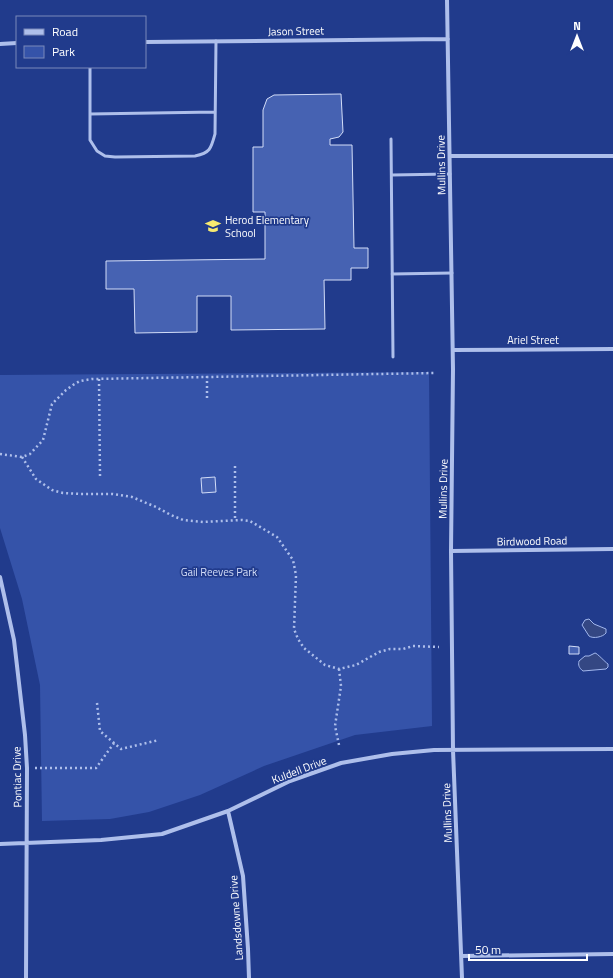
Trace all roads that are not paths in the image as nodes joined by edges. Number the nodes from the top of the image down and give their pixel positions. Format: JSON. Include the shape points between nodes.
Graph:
{"nodes":[{"id":1,"x":447,"y":0,"type":"edge"},
{"id":2,"x":448,"y":39,"type":"junction"},
{"id":3,"x":216,"y":41,"type":"junction"},
{"id":4,"x":146,"y":42,"type":"edge"},
{"id":5,"x":16,"y":43,"type":"edge"},
{"id":6,"x":0,"y":44,"type":"edge"},
{"id":7,"x":90,"y":68,"type":"edge"},
{"id":8,"x":215,"y":112,"type":"junction"},
{"id":9,"x":90,"y":114,"type":"junction"},
{"id":10,"x":391,"y":139,"type":"dead end"},
{"id":11,"x":450,"y":156,"type":"junction"},
{"id":12,"x":613,"y":156,"type":"edge"},
{"id":13,"x":450,"y":174,"type":"junction"},
{"id":14,"x":392,"y":175,"type":"junction"},
{"id":15,"x":452,"y":272,"type":"junction"},
{"id":16,"x":392,"y":274,"type":"junction"},
{"id":17,"x":613,"y":349,"type":"edge"},
{"id":18,"x":453,"y":350,"type":"junction"},
{"id":19,"x":393,"y":357,"type":"dead end"},
{"id":20,"x":613,"y":549,"type":"edge"},
{"id":21,"x":451,"y":551,"type":"junction"},
{"id":22,"x":0,"y":577,"type":"edge"},
{"id":23,"x":613,"y":749,"type":"edge"},
{"id":24,"x":453,"y":750,"type":"junction"},
{"id":25,"x":228,"y":811,"type":"junction"},
{"id":26,"x":26,"y":843,"type":"junction"},
{"id":27,"x":0,"y":844,"type":"edge"},
{"id":28,"x":613,"y":954,"type":"edge"},
{"id":29,"x":462,"y":956,"type":"junction"},
{"id":30,"x":26,"y":978,"type":"edge"},
{"id":31,"x":249,"y":978,"type":"edge"},
{"id":32,"x":462,"y":978,"type":"edge"}],
"edges":[{"from":1,"to":2,"type":"street","name":"Mullins Drive"},
{"from":2,"to":3,"type":"street","name":"Jason Street"},
{"from":2,"to":11,"type":"street","name":"Mullins Drive"},
{"from":3,"to":4,"type":"street","name":"Jason Street"},
{"from":3,"to":8,"type":"lane"},
{"from":5,"to":6,"type":"street"},
{"from":7,"to":9,"type":"lane"},
{"from":8,"to":9,"type":"lane"},
{"from":8,"to":9,"type":"lane","via":[[212,146],[205,154],[195,156],[104,156],[90,140]]},
{"from":10,"to":14,"type":"lane"},
{"from":11,"to":12,"type":"street"},
{"from":11,"to":13,"type":"street","name":"Mullins Drive"},
{"from":13,"to":14,"type":"lane"},
{"from":13,"to":15,"type":"street","name":"Mullins Drive"},
{"from":14,"to":16,"type":"lane"},
{"from":15,"to":16,"type":"lane"},
{"from":15,"to":18,"type":"street","name":"Mullins Drive"},
{"from":16,"to":19,"type":"lane"},
{"from":17,"to":18,"type":"street","name":"Ariel Street"},
{"from":18,"to":21,"type":"street","name":"Mullins Drive"},
{"from":20,"to":21,"type":"street","name":"Birdwood Road"},
{"from":21,"to":24,"type":"street","name":"Mullins Drive"},
{"from":22,"to":26,"type":"street","name":"Pontiac Drive","via":[[14,640],[25,735]]},
{"from":23,"to":24,"type":"street","name":"Kuldell Drive"},
{"from":24,"to":25,"type":"street","name":"Kuldell Drive","via":[[392,754],[341,763],[290,781]]},
{"from":24,"to":29,"type":"street","name":"Mullins Drive"},
{"from":25,"to":26,"type":"street","name":"Kuldell Drive","via":[[162,834]]},
{"from":25,"to":31,"type":"street","name":"Landsdowne Drive","via":[[243,876]]},
{"from":26,"to":27,"type":"street","name":"Kuldell Drive"},
{"from":26,"to":30,"type":"street","name":"Pontiac Drive"},
{"from":28,"to":29,"type":"street"},
{"from":29,"to":32,"type":"street","name":"Mullins Drive"}]}
